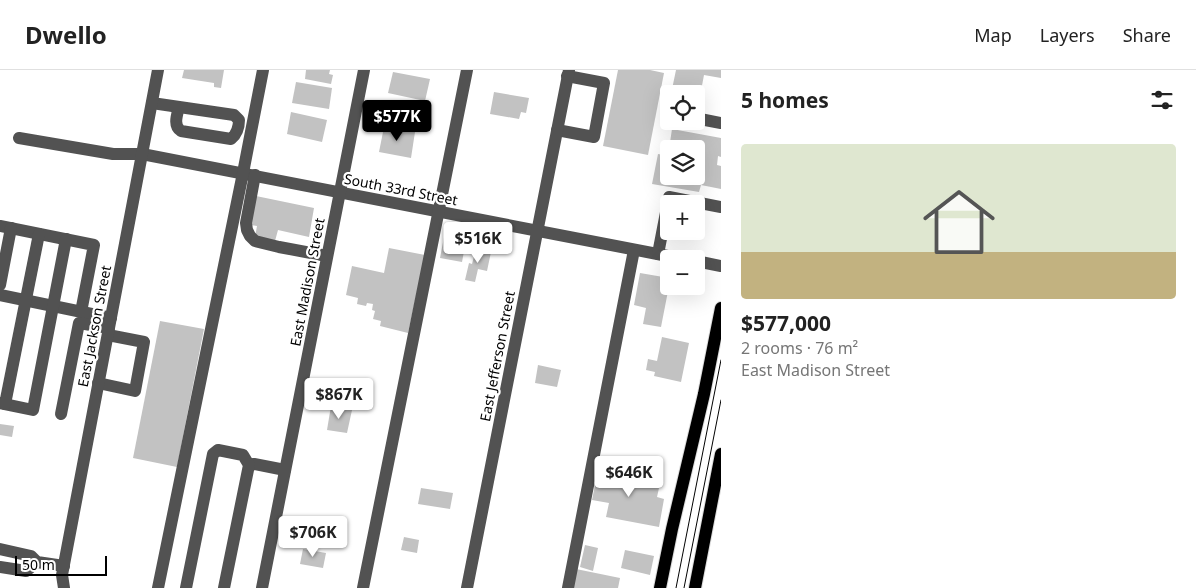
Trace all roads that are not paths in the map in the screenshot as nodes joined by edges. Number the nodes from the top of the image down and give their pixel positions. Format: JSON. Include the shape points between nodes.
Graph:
{"nodes":[{"id":1,"x":158,"y":70,"type":"edge"},
{"id":2,"x":263,"y":70,"type":"edge"},
{"id":3,"x":364,"y":70,"type":"edge"},
{"id":4,"x":468,"y":70,"type":"edge"},
{"id":5,"x":568,"y":73,"type":"edge"},
{"id":6,"x":152,"y":103,"type":"junction"},
{"id":7,"x":178,"y":107,"type":"junction"},
{"id":8,"x":705,"y":120,"type":"edge"},
{"id":9,"x":721,"y":123,"type":"edge"},
{"id":10,"x":557,"y":130,"type":"junction"},
{"id":11,"x":19,"y":138,"type":"dead end"},
{"id":12,"x":142,"y":154,"type":"junction"},
{"id":13,"x":249,"y":174,"type":"junction"},
{"id":14,"x":340,"y":192,"type":"junction"},
{"id":15,"x":721,"y":207,"type":"edge"},
{"id":16,"x":438,"y":211,"type":"junction"},
{"id":17,"x":6,"y":227,"type":"edge"},
{"id":18,"x":537,"y":231,"type":"junction"},
{"id":19,"x":39,"y":234,"type":"junction"},
{"id":20,"x":66,"y":239,"type":"junction"},
{"id":21,"x":634,"y":250,"type":"junction"},
{"id":22,"x":658,"y":254,"type":"joint"},
{"id":23,"x":327,"y":256,"type":"junction"},
{"id":24,"x":705,"y":263,"type":"edge"},
{"id":25,"x":721,"y":266,"type":"edge"},
{"id":26,"x":0,"y":285,"type":"edge"},
{"id":27,"x":0,"y":295,"type":"edge"},
{"id":28,"x":25,"y":300,"type":"junction"},
{"id":29,"x":53,"y":306,"type":"junction"},
{"id":30,"x":721,"y":308,"type":"edge"},
{"id":31,"x":81,"y":312,"type":"junction"},
{"id":32,"x":109,"y":327,"type":"junction"},
{"id":33,"x":98,"y":383,"type":"junction"},
{"id":34,"x":2,"y":404,"type":"edge"},
{"id":35,"x":61,"y":414,"type":"dead end"},
{"id":36,"x":720,"y":460,"type":"edge"},
{"id":37,"x":249,"y":465,"type":"junction"},
{"id":38,"x":285,"y":470,"type":"junction"},
{"id":39,"x":0,"y":549,"type":"edge"},
{"id":40,"x":37,"y":562,"type":"junction"},
{"id":41,"x":64,"y":566,"type":"junction"},
{"id":42,"x":0,"y":567,"type":"edge"},
{"id":43,"x":64,"y":588,"type":"edge"},
{"id":44,"x":158,"y":588,"type":"edge"},
{"id":45,"x":186,"y":588,"type":"edge"},
{"id":46,"x":224,"y":588,"type":"edge"},
{"id":47,"x":262,"y":588,"type":"edge"},
{"id":48,"x":363,"y":588,"type":"edge"},
{"id":49,"x":467,"y":588,"type":"edge"},
{"id":50,"x":568,"y":588,"type":"edge"},
{"id":51,"x":660,"y":588,"type":"edge"},
{"id":52,"x":695,"y":588,"type":"edge"}],
"edges":[{"from":1,"to":6,"type":"street","name":"East Jackson Street"},
{"from":2,"to":13,"type":"street"},
{"from":3,"to":14,"type":"street","name":"East Madison Street"},
{"from":4,"to":16,"type":"street"},
{"from":5,"to":10,"type":"street","name":"East Jefferson Street"},
{"from":5,"to":10,"type":"street","via":[[604,83],[594,137]]},
{"from":6,"to":7,"type":"street"},
{"from":6,"to":12,"type":"street","name":"East Jackson Street"},
{"from":7,"to":7,"type":"street","via":[[234,115],[239,120],[236,135],[231,138],[181,131],[176,126]]},
{"from":8,"to":9,"type":"street"},
{"from":10,"to":18,"type":"street","name":"East Jefferson Street"},
{"from":11,"to":12,"type":"street","name":"South 33rd Street","via":[[112,154]]},
{"from":12,"to":13,"type":"street","name":"South 33rd Street"},
{"from":12,"to":32,"type":"street","name":"East Jackson Street"},
{"from":13,"to":14,"type":"street","name":"South 33rd Street"},
{"from":13,"to":23,"type":"street","via":[[246,224],[250,236],[255,241]]},
{"from":13,"to":44,"type":"street"},
{"from":14,"to":16,"type":"street","name":"South 33rd Street"},
{"from":14,"to":23,"type":"street","name":"East Madison Street"},
{"from":15,"to":22,"type":"street","via":[[669,197]]},
{"from":16,"to":18,"type":"street","name":"South 33rd Street"},
{"from":16,"to":48,"type":"street"},
{"from":17,"to":19,"type":"street"},
{"from":17,"to":26,"type":"street"},
{"from":18,"to":21,"type":"street","name":"South 33rd Street"},
{"from":18,"to":49,"type":"street","name":"East Jefferson Street"},
{"from":19,"to":20,"type":"street"},
{"from":19,"to":28,"type":"street"},
{"from":20,"to":29,"type":"street"},
{"from":20,"to":31,"type":"street","via":[[94,245]]},
{"from":21,"to":22,"type":"street","name":"South 33rd Street"},
{"from":21,"to":50,"type":"street"},
{"from":23,"to":38,"type":"street","name":"East Madison Street"},
{"from":24,"to":25,"type":"street"},
{"from":27,"to":28,"type":"street"},
{"from":28,"to":29,"type":"street"},
{"from":28,"to":34,"type":"street"},
{"from":29,"to":31,"type":"street"},
{"from":29,"to":34,"type":"street","via":[[33,410]]},
{"from":30,"to":51,"type":"main road"},
{"from":31,"to":32,"type":"street"},
{"from":32,"to":33,"type":"street","name":"East Jackson Street"},
{"from":32,"to":33,"type":"street","via":[[144,342],[135,390]]},
{"from":32,"to":35,"type":"street","via":[[79,323]]},
{"from":33,"to":41,"type":"street","name":"East Jackson Street"},
{"from":36,"to":52,"type":"main road"},
{"from":37,"to":38,"type":"street"},
{"from":37,"to":45,"type":"street","via":[[243,455],[218,450],[213,454]]},
{"from":37,"to":46,"type":"street"},
{"from":38,"to":47,"type":"street","name":"East Madison Street"},
{"from":39,"to":40,"type":"street","via":[[31,556]]},
{"from":40,"to":41,"type":"street"},
{"from":40,"to":42,"type":"street","via":[[26,571]]},
{"from":41,"to":43,"type":"street","name":"East Jackson Street"}]}
